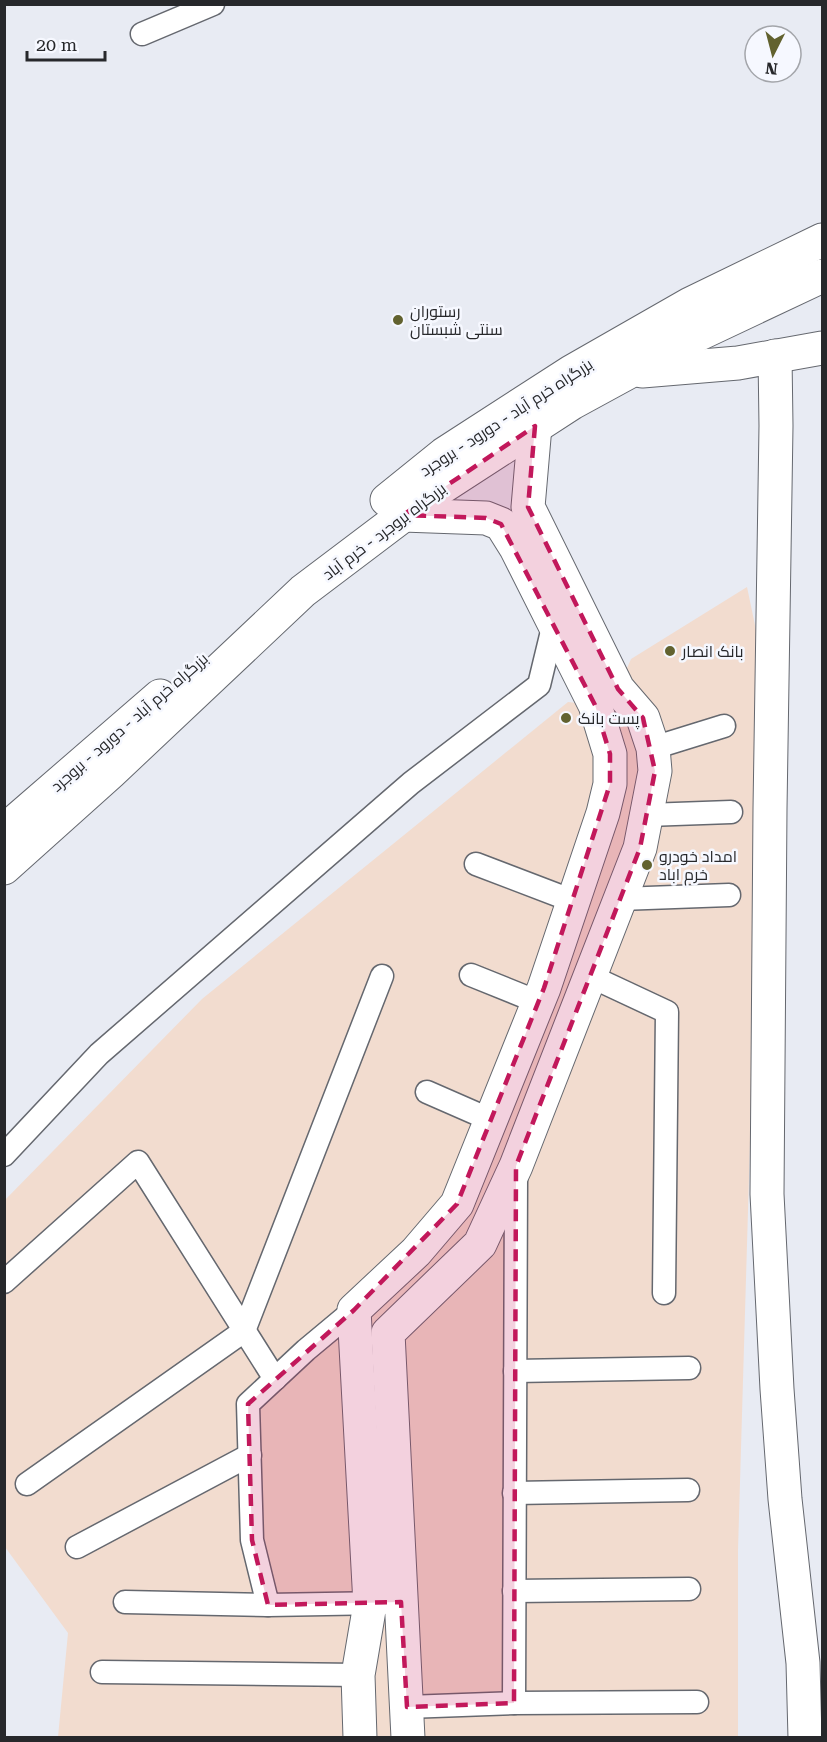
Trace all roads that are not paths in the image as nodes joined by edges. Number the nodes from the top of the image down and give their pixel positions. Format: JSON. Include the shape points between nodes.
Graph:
{"nodes":[{"id":1,"x":213,"y":4,"type":"edge"},
{"id":2,"x":142,"y":34,"type":"dead end"},
{"id":3,"x":822,"y":228,"type":"edge"},
{"id":4,"x":822,"y":240,"type":"edge"},
{"id":5,"x":822,"y":276,"type":"edge"},
{"id":6,"x":690,"y":304,"type":"junction"},
{"id":7,"x":822,"y":348,"type":"edge"},
{"id":8,"x":774,"y":356,"type":"junction"},
{"id":9,"x":628,"y":372,"type":"junction"},
{"id":10,"x":535,"y":426,"type":"junction"},
{"id":11,"x":403,"y":515,"type":"junction"},
{"id":12,"x":554,"y":623,"type":"junction"},
{"id":13,"x":724,"y":726,"type":"dead end"},
{"id":14,"x":653,"y":748,"type":"junction"},
{"id":15,"x":731,"y":812,"type":"dead end"},
{"id":16,"x":647,"y":815,"type":"junction"},
{"id":17,"x":4,"y":831,"type":"edge"},
{"id":18,"x":476,"y":864,"type":"dead end"},
{"id":19,"x":4,"y":868,"type":"edge"},
{"id":20,"x":729,"y":895,"type":"dead end"},
{"id":21,"x":620,"y":899,"type":"junction"},
{"id":22,"x":573,"y":901,"type":"junction"},
{"id":23,"x":471,"y":975,"type":"dead end"},
{"id":24,"x":382,"y":976,"type":"dead end"},
{"id":25,"x":585,"y":988,"type":"junction"},
{"id":26,"x":541,"y":995,"type":"junction"},
{"id":27,"x":427,"y":1092,"type":"dead end"},
{"id":28,"x":491,"y":1120,"type":"junction"},
{"id":29,"x":4,"y":1155,"type":"edge"},
{"id":30,"x":516,"y":1166,"type":"junction"},
{"id":31,"x":416,"y":1252,"type":"junction"},
{"id":32,"x":452,"y":1272,"type":"junction"},
{"id":33,"x":4,"y":1282,"type":"edge"},
{"id":34,"x":664,"y":1293,"type":"dead end"},
{"id":35,"x":354,"y":1310,"type":"junction"},
{"id":36,"x":244,"y":1331,"type":"junction"},
{"id":37,"x":689,"y":1368,"type":"dead end"},
{"id":38,"x":515,"y":1371,"type":"junction"},
{"id":39,"x":275,"y":1379,"type":"junction"},
{"id":40,"x":250,"y":1455,"type":"junction"},
{"id":41,"x":27,"y":1484,"type":"dead end"},
{"id":42,"x":688,"y":1490,"type":"dead end"},
{"id":43,"x":514,"y":1493,"type":"junction"},
{"id":44,"x":77,"y":1547,"type":"dead end"},
{"id":45,"x":689,"y":1589,"type":"dead end"},
{"id":46,"x":514,"y":1592,"type":"junction"},
{"id":47,"x":124,"y":1602,"type":"dead end"},
{"id":48,"x":386,"y":1603,"type":"junction"},
{"id":49,"x":268,"y":1605,"type":"junction"},
{"id":50,"x":102,"y":1672,"type":"dead end"},
{"id":51,"x":358,"y":1675,"type":"junction"},
{"id":52,"x":697,"y":1702,"type":"dead end"},
{"id":53,"x":514,"y":1703,"type":"junction"},
{"id":54,"x":407,"y":1722,"type":"edge"},
{"id":55,"x":360,"y":1737,"type":"edge"},
{"id":56,"x":805,"y":1737,"type":"edge"}],
"edges":[{"from":1,"to":2,"type":"street"},
{"from":3,"to":6,"type":"main road"},
{"from":4,"to":6,"type":"main road","name":"بزرگراه خرم آباد - دورود - بروجرد"},
{"from":5,"to":9,"type":"main road","name":"بزرگراه بروجرد - خرم آباد"},
{"from":6,"to":17,"type":"main road","name":"بزرگراه خرم آباد - دورود - بروجرد","via":[[571,372],[444,454],[321,553]]},
{"from":7,"to":8,"type":"main road"},
{"from":8,"to":9,"type":"main road","via":[[738,363]]},
{"from":8,"to":56,"type":"main road","via":[[767,1194],[777,1400],[803,1663]]},
{"from":9,"to":10,"type":"main road","name":"بزرگراه بروجرد - خرم آباد"},
{"from":10,"to":11,"type":"main road","name":"بزرگراه بروجرد - خرم آباد"},
{"from":10,"to":14,"type":"main road","via":[[528,507],[618,689],[643,718]]},
{"from":11,"to":12,"type":"main road","via":[[477,518],[501,524]]},
{"from":11,"to":19,"type":"main road","name":"بزرگراه بروجرد - خرم آباد","via":[[303,591]]},
{"from":12,"to":22,"type":"main road","via":[[596,705],[609,754],[610,784],[603,813]]},
{"from":12,"to":29,"type":"street","via":[[539,685],[411,783],[99,1054]]},
{"from":13,"to":14,"type":"street"},
{"from":14,"to":16,"type":"main road","via":[[656,771]]},
{"from":15,"to":16,"type":"street"},
{"from":16,"to":21,"type":"main road","via":[[640,848]]},
{"from":18,"to":22,"type":"street"},
{"from":20,"to":21,"type":"street"},
{"from":21,"to":25,"type":"main road"},
{"from":22,"to":26,"type":"main road"},
{"from":23,"to":26,"type":"street"},
{"from":24,"to":36,"type":"street"},
{"from":25,"to":26,"type":"main road"},
{"from":25,"to":30,"type":"main road"},
{"from":25,"to":34,"type":"street","via":[[667,1012]]},
{"from":26,"to":28,"type":"main road"},
{"from":27,"to":28,"type":"street"},
{"from":28,"to":31,"type":"main road","via":[[457,1204]]},
{"from":30,"to":32,"type":"main road","via":[[480,1244]]},
{"from":30,"to":38,"type":"street"},
{"from":31,"to":32,"type":"main road"},
{"from":31,"to":35,"type":"main road"},
{"from":32,"to":48,"type":"main road","via":[[388,1333]]},
{"from":33,"to":36,"type":"street","via":[[138,1162]]},
{"from":35,"to":39,"type":"street"},
{"from":35,"to":48,"type":"main road"},
{"from":36,"to":39,"type":"street"},
{"from":36,"to":41,"type":"street"},
{"from":37,"to":38,"type":"street"},
{"from":38,"to":43,"type":"street"},
{"from":39,"to":40,"type":"street","via":[[248,1404]]},
{"from":40,"to":44,"type":"street"},
{"from":40,"to":49,"type":"street","via":[[252,1540]]},
{"from":42,"to":43,"type":"street"},
{"from":43,"to":46,"type":"street"},
{"from":45,"to":46,"type":"street"},
{"from":46,"to":53,"type":"street"},
{"from":47,"to":49,"type":"street"},
{"from":48,"to":49,"type":"street"},
{"from":48,"to":51,"type":"main road"},
{"from":48,"to":54,"type":"main road"},
{"from":50,"to":51,"type":"street"},
{"from":51,"to":55,"type":"main road"},
{"from":52,"to":53,"type":"street"},
{"from":53,"to":54,"type":"street"}]}
